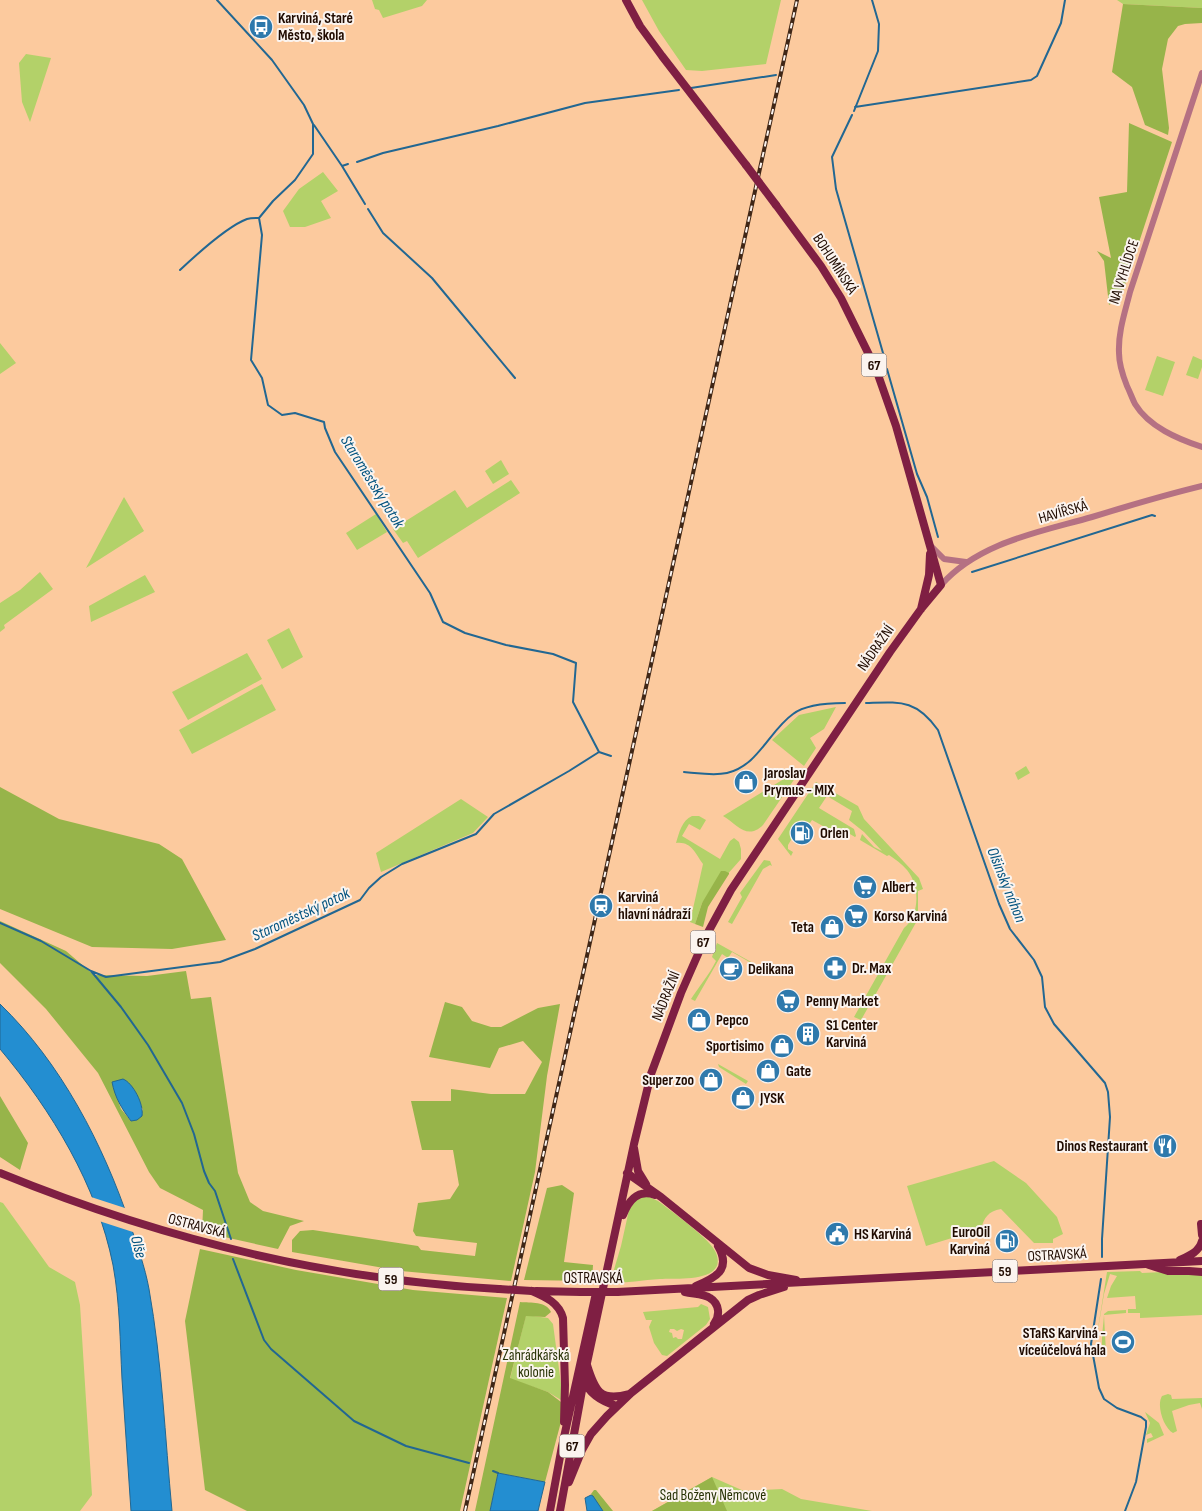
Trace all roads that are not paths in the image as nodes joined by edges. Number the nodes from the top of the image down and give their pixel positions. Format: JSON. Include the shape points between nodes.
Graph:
{"nodes":[{"id":1,"x":626,"y":0,"type":"edge"},
{"id":2,"x":1202,"y":73,"type":"edge"},
{"id":3,"x":1202,"y":447,"type":"edge"},
{"id":4,"x":1202,"y":486,"type":"edge"},
{"id":5,"x":930,"y":547,"type":"junction"},
{"id":6,"x":966,"y":562,"type":"junction"},
{"id":7,"x":941,"y":585,"type":"junction"},
{"id":8,"x":921,"y":609,"type":"junction"},
{"id":9,"x":634,"y":1144,"type":"junction"},
{"id":10,"x":0,"y":1173,"type":"edge"},
{"id":11,"x":627,"y":1173,"type":"junction"},
{"id":12,"x":652,"y":1191,"type":"junction"},
{"id":13,"x":661,"y":1197,"type":"junction"},
{"id":14,"x":1201,"y":1224,"type":"edge"},
{"id":15,"x":615,"y":1235,"type":"junction"},
{"id":16,"x":1202,"y":1235,"type":"edge"},
{"id":17,"x":1202,"y":1241,"type":"edge"},
{"id":18,"x":716,"y":1242,"type":"junction"},
{"id":19,"x":1202,"y":1261,"type":"edge"},
{"id":20,"x":1176,"y":1262,"type":"junction"},
{"id":21,"x":1142,"y":1264,"type":"junction"},
{"id":22,"x":1202,"y":1272,"type":"edge"},
{"id":23,"x":796,"y":1283,"type":"junction"},
{"id":24,"x":807,"y":1283,"type":"junction"},
{"id":25,"x":689,"y":1289,"type":"junction"},
{"id":26,"x":673,"y":1290,"type":"junction"},
{"id":27,"x":532,"y":1291,"type":"junction"},
{"id":28,"x":712,"y":1327,"type":"junction"},
{"id":29,"x":583,"y":1364,"type":"junction"},
{"id":30,"x":583,"y":1381,"type":"junction"},
{"id":31,"x":631,"y":1393,"type":"junction"},
{"id":32,"x":618,"y":1406,"type":"junction"},
{"id":33,"x":562,"y":1446,"type":"junction"},
{"id":34,"x":550,"y":1511,"type":"edge"},
{"id":35,"x":560,"y":1511,"type":"edge"}],
"edges":[{"from":1,"to":5,"type":"main road","name":"BOHUMÍNSKÁ","number":"67","bridge":true,"via":[[662,56],[831,282],[868,351],[887,396]]},
{"from":2,"to":3,"type":"street","name":"NA VYHLÍDCE","via":[[1130,292],[1122,322],[1119,353],[1123,376],[1136,405],[1150,421],[1174,436]]},
{"from":4,"to":6,"type":"street","name":"HAVÍŘSKÁ","via":[[1004,543]]},
{"from":5,"to":6,"type":"street","via":[[944,559]]},
{"from":5,"to":7,"type":"main road","name":"BOHUMÍNSKÁ","number":"67"},
{"from":5,"to":8,"type":"main road","via":[[929,575]]},
{"from":6,"to":7,"type":"street","name":"HAVÍŘSKÁ"},
{"from":7,"to":8,"type":"main road","name":"NÁDRAŽNÍ","number":"67"},
{"from":8,"to":9,"type":"main road","name":"NÁDRAŽNÍ","number":"67","via":[[759,847],[718,913],[661,1044]]},
{"from":9,"to":11,"type":"main road","name":"NÁDRAŽNÍ","number":"67"},
{"from":9,"to":12,"type":"main road","number":"67","via":[[640,1176]]},
{"from":10,"to":27,"type":"main road","name":"OSTRAVSKÁ","number":"59","bridge":true,"via":[[168,1232],[254,1255],[409,1282]]},
{"from":11,"to":12,"type":"main road","number":"67"},
{"from":11,"to":15,"type":"main road","name":"NÁDRAŽNÍ","number":"67"},
{"from":11,"to":29,"type":"main road","number":"67"},
{"from":12,"to":13,"type":"main road","number":"67"},
{"from":13,"to":15,"type":"main road","via":[[645,1193],[634,1197]]},
{"from":13,"to":18,"type":"main road","number":"67"},
{"from":14,"to":16,"type":"main road"},
{"from":15,"to":29,"type":"main road","name":"NÁDRAŽNÍ","number":"67"},
{"from":17,"to":20,"type":"main road","via":[[1193,1254]]},
{"from":18,"to":24,"type":"main road","via":[[752,1270]]},
{"from":18,"to":25,"type":"main road","via":[[723,1260],[720,1272]]},
{"from":19,"to":20,"type":"main road","name":"OSTRAVSKÁ","number":"59"},
{"from":20,"to":21,"type":"main road","name":"OSTRAVSKÁ","number":"59"},
{"from":21,"to":22,"type":"main road","via":[[1168,1271]]},
{"from":21,"to":24,"type":"main road","name":"OSTRAVSKÁ","number":"59"},
{"from":23,"to":24,"type":"main road","name":"OSTRAVSKÁ","number":"59"},
{"from":23,"to":25,"type":"main road","name":"OSTRAVSKÁ","number":"59"},
{"from":23,"to":28,"type":"main road","via":[[750,1298]]},
{"from":25,"to":26,"type":"main road","name":"OSTRAVSKÁ","number":"59"},
{"from":26,"to":27,"type":"main road","name":"OSTRAVSKÁ","number":"59","bridge":true},
{"from":26,"to":28,"type":"main road","via":[[713,1300],[718,1315]]},
{"from":27,"to":33,"type":"main road","via":[[554,1303],[564,1318]]},
{"from":28,"to":31,"type":"main road"},
{"from":29,"to":30,"type":"main road","number":"67"},
{"from":29,"to":31,"type":"main road","via":[[601,1394],[614,1397]]},
{"from":29,"to":33,"type":"main road","number":"67"},
{"from":30,"to":32,"type":"main road","via":[[600,1399]]},
{"from":30,"to":35,"type":"main road","number":"67"},
{"from":31,"to":32,"type":"main road"},
{"from":32,"to":35,"type":"main road","via":[[591,1434],[582,1450]]},
{"from":33,"to":34,"type":"main road","number":"67"}]}
